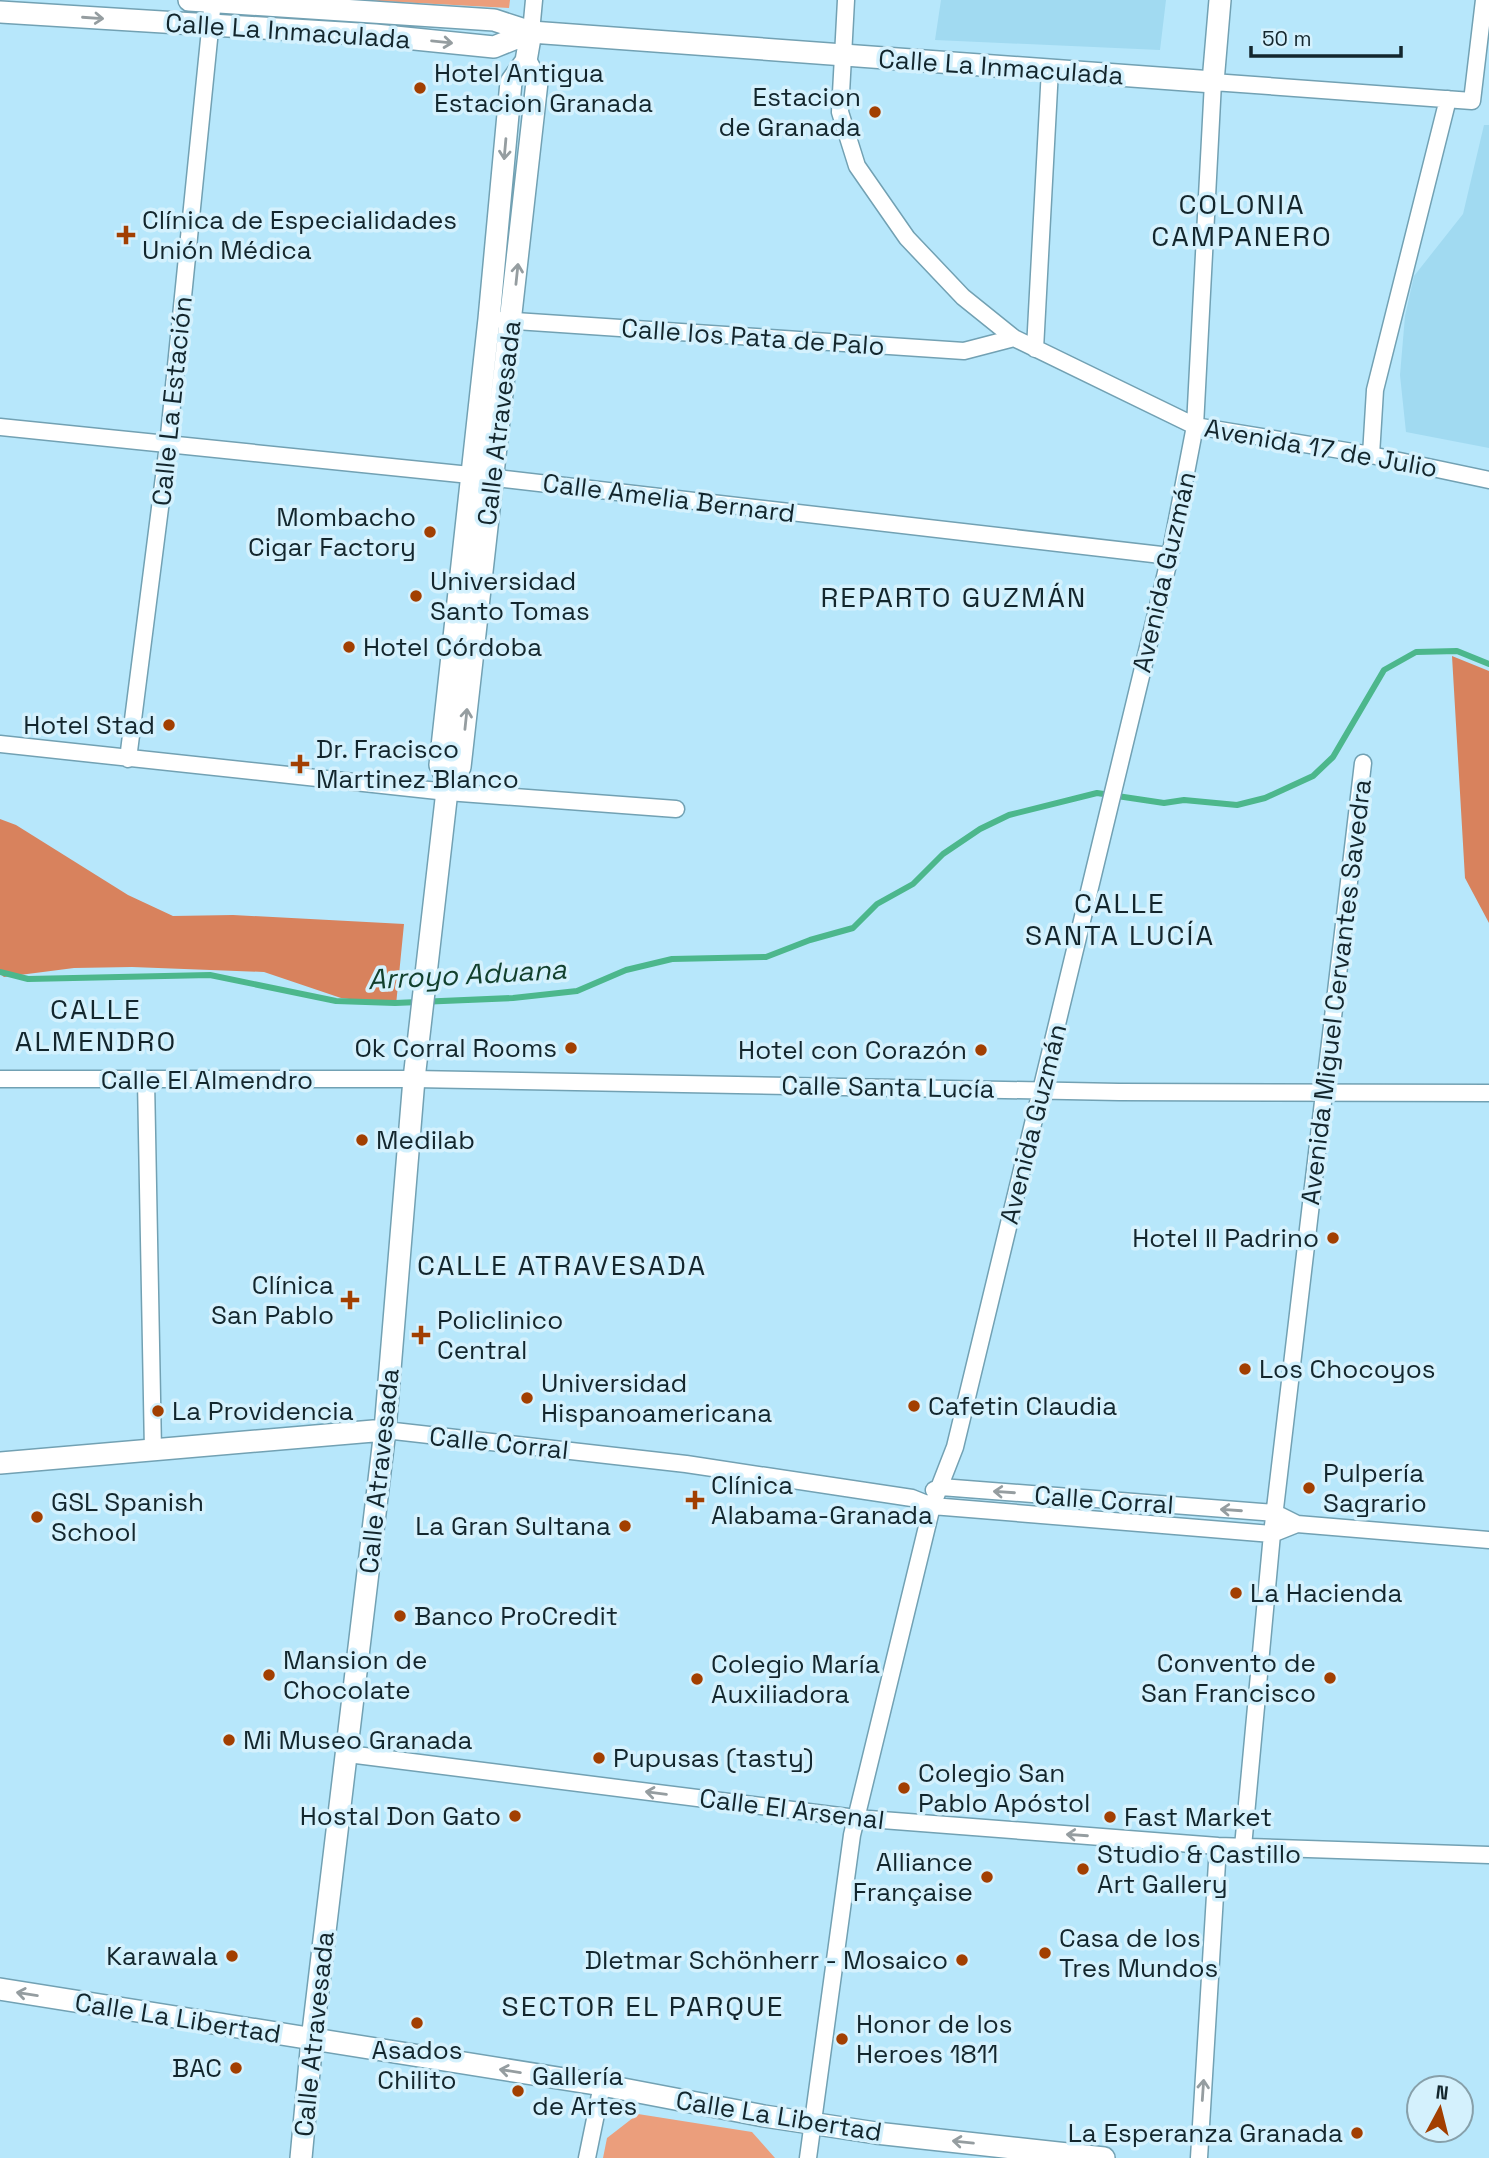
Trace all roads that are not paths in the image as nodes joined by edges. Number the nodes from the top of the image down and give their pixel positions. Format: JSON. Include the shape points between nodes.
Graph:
{"nodes":[{"id":1,"x":188,"y":0,"type":"edge"},
{"id":2,"x":534,"y":0,"type":"edge"},
{"id":3,"x":846,"y":0,"type":"edge"},
{"id":4,"x":1220,"y":0,"type":"edge"},
{"id":5,"x":1484,"y":0,"type":"edge"},
{"id":6,"x":213,"y":1,"type":"edge"},
{"id":7,"x":49,"y":8,"type":"edge"},
{"id":8,"x":376,"y":10,"type":"junction"},
{"id":9,"x":0,"y":12,"type":"edge"},
{"id":10,"x":211,"y":25,"type":"junction"},
{"id":11,"x":531,"y":32,"type":"junction"},
{"id":12,"x":375,"y":35,"type":"junction"},
{"id":13,"x":843,"y":57,"type":"junction"},
{"id":14,"x":526,"y":61,"type":"junction"},
{"id":15,"x":1050,"y":69,"type":"junction"},
{"id":16,"x":1213,"y":82,"type":"junction"},
{"id":17,"x":1448,"y":99,"type":"junction"},
{"id":18,"x":502,"y":184,"type":"junction"},
{"id":19,"x":526,"y":187,"type":"junction"},
{"id":20,"x":489,"y":319,"type":"junction"},
{"id":21,"x":512,"y":322,"type":"junction"},
{"id":22,"x":1014,"y":338,"type":"junction"},
{"id":23,"x":1035,"y":349,"type":"junction"},
{"id":24,"x":0,"y":426,"type":"edge"},
{"id":25,"x":1195,"y":426,"type":"junction"},
{"id":26,"x":168,"y":445,"type":"junction"},
{"id":27,"x":1371,"y":455,"type":"junction"},
{"id":28,"x":470,"y":475,"type":"junction"},
{"id":29,"x":493,"y":478,"type":"junction"},
{"id":30,"x":1489,"y":480,"type":"edge"},
{"id":31,"x":1170,"y":556,"type":"junction"},
{"id":32,"x":464,"y":635,"type":"junction"},
{"id":33,"x":0,"y":744,"type":"edge"},
{"id":34,"x":128,"y":759,"type":"junction"},
{"id":35,"x":1363,"y":762,"type":"dead end"},
{"id":36,"x":447,"y":787,"type":"junction"},
{"id":37,"x":676,"y":809,"type":"dead end"},
{"id":38,"x":0,"y":1079,"type":"edge"},
{"id":39,"x":414,"y":1079,"type":"junction"},
{"id":40,"x":146,"y":1080,"type":"junction"},
{"id":41,"x":1042,"y":1089,"type":"junction"},
{"id":42,"x":1322,"y":1092,"type":"junction"},
{"id":43,"x":1489,"y":1093,"type":"edge"},
{"id":44,"x":385,"y":1430,"type":"junction"},
{"id":45,"x":153,"y":1451,"type":"junction"},
{"id":46,"x":0,"y":1463,"type":"edge"},
{"id":47,"x":941,"y":1487,"type":"junction"},
{"id":48,"x":912,"y":1498,"type":"junction"},
{"id":49,"x":932,"y":1507,"type":"junction"},
{"id":50,"x":1275,"y":1513,"type":"junction"},
{"id":51,"x":1297,"y":1524,"type":"junction"},
{"id":52,"x":1272,"y":1534,"type":"junction"},
{"id":53,"x":1489,"y":1540,"type":"edge"},
{"id":54,"x":348,"y":1754,"type":"junction"},
{"id":55,"x":856,"y":1818,"type":"junction"},
{"id":56,"x":1218,"y":1846,"type":"junction"},
{"id":57,"x":1243,"y":1847,"type":"junction"},
{"id":58,"x":1489,"y":1855,"type":"edge"},
{"id":59,"x":0,"y":1989,"type":"edge"},
{"id":60,"x":312,"y":2040,"type":"junction"},
{"id":61,"x":602,"y":2085,"type":"junction"},
{"id":62,"x":812,"y":2123,"type":"junction"},
{"id":63,"x":301,"y":2158,"type":"edge"},
{"id":64,"x":587,"y":2158,"type":"edge"},
{"id":65,"x":808,"y":2158,"type":"edge"},
{"id":66,"x":1104,"y":2158,"type":"edge"},
{"id":67,"x":1199,"y":2158,"type":"edge"}],
"edges":[{"from":1,"to":6,"type":"street","name":"Calle La Inmaculada"},
{"from":2,"to":11,"type":"street","name":"Calle Atravesada"},
{"from":3,"to":13,"type":"street","name":"Avenida 17 de Julio"},
{"from":4,"to":16,"type":"street"},
{"from":5,"to":17,"type":"street","name":"Calle La Inmaculada","via":[[1472,101]]},
{"from":6,"to":8,"type":"street","name":"Calle La Inmaculada"},
{"from":6,"to":10,"type":"street","name":"Calle La Estación"},
{"from":7,"to":9,"type":"street","name":"Calle La Inmaculada"},
{"from":7,"to":10,"type":"street","name":"Calle La Inmaculada","one_way":true},
{"from":8,"to":11,"type":"street","name":"Calle La Inmaculada","via":[[494,20]]},
{"from":8,"to":12,"type":"street"},
{"from":10,"to":12,"type":"street","name":"Calle La Inmaculada"},
{"from":10,"to":26,"type":"street","name":"Calle La Estación"},
{"from":12,"to":11,"type":"street","name":"Calle La Inmaculada","one_way":true,"via":[[495,47]]},
{"from":11,"to":13,"type":"street","name":"Calle La Inmaculada"},
{"from":11,"to":14,"type":"street","name":"Calle Atravesada"},
{"from":13,"to":15,"type":"street","name":"Calle La Inmaculada"},
{"from":13,"to":22,"type":"street","name":"Avenida 17 de Julio","via":[[840,112],[857,166],[907,238],[963,297]]},
{"from":14,"to":18,"type":"street","name":"Calle Atravesada","one_way":true,"via":[[511,82]]},
{"from":14,"to":19,"type":"street","name":"Calle Atravesada","via":[[537,82]]},
{"from":15,"to":16,"type":"street","name":"Calle La Inmaculada"},
{"from":15,"to":23,"type":"street"},
{"from":16,"to":17,"type":"street","name":"Calle La Inmaculada"},
{"from":16,"to":25,"type":"street","name":"Avenida Guzmán"},
{"from":17,"to":27,"type":"street","via":[[1375,390]]},
{"from":18,"to":19,"type":"street"},
{"from":18,"to":20,"type":"street","name":"Calle Atravesada"},
{"from":21,"to":19,"type":"street","name":"Calle Atravesada","one_way":true},
{"from":20,"to":21,"type":"street","name":"Calle los Pata de Palo"},
{"from":20,"to":28,"type":"street","name":"Calle Atravesada"},
{"from":21,"to":22,"type":"street","name":"Calle los Pata de Palo","via":[[964,351]]},
{"from":21,"to":29,"type":"street","name":"Calle Atravesada"},
{"from":22,"to":23,"type":"street","name":"Avenida 17 de Julio"},
{"from":23,"to":25,"type":"street","name":"Avenida 17 de Julio"},
{"from":24,"to":26,"type":"street","name":"Calle Amelia Bernard"},
{"from":25,"to":27,"type":"street","name":"Avenida 17 de Julio"},
{"from":25,"to":31,"type":"street","name":"Avenida Guzmán"},
{"from":26,"to":28,"type":"street","name":"Calle Amelia Bernard"},
{"from":26,"to":34,"type":"street","name":"Calle La Estación"},
{"from":27,"to":30,"type":"street","name":"Avenida 17 de Julio"},
{"from":28,"to":29,"type":"street","name":"Calle Amelia Bernard"},
{"from":28,"to":32,"type":"street","name":"Calle Atravesada"},
{"from":29,"to":31,"type":"street","name":"Calle Amelia Bernard"},
{"from":29,"to":32,"type":"street","name":"Calle Atravesada"},
{"from":31,"to":41,"type":"street","name":"Avenida Guzmán"},
{"from":32,"to":36,"type":"street","name":"Calle Atravesada","via":[[460,767]]},
{"from":33,"to":34,"type":"street"},
{"from":34,"to":36,"type":"street"},
{"from":35,"to":42,"type":"street","name":"Avenida Miguel Cervantes Savedra"},
{"from":36,"to":37,"type":"street"},
{"from":36,"to":39,"type":"street","name":"Calle Atravesada"},
{"from":38,"to":40,"type":"street","name":"Calle El Almendro"},
{"from":39,"to":40,"type":"street","name":"Calle El Almendro"},
{"from":39,"to":41,"type":"street","name":"Calle Santa Lucía"},
{"from":39,"to":44,"type":"street","name":"Calle Atravesada"},
{"from":40,"to":45,"type":"street"},
{"from":41,"to":42,"type":"street","name":"Calle Santa Lucía"},
{"from":41,"to":47,"type":"street","name":"Avenida Guzmán","via":[[955,1447]]},
{"from":42,"to":43,"type":"street","name":"Calle Santa Lucía"},
{"from":42,"to":50,"type":"street","name":"Avenida Miguel Cervantes Savedra"},
{"from":44,"to":45,"type":"street","name":"Calle Corral"},
{"from":44,"to":48,"type":"street","name":"Calle Corral","via":[[686,1464]]},
{"from":44,"to":54,"type":"street","name":"Calle Atravesada"},
{"from":45,"to":46,"type":"street","name":"Calle Corral"},
{"from":47,"to":48,"type":"street","name":"Calle Corral"},
{"from":47,"to":49,"type":"street","name":"Avenida Guzmán"},
{"from":50,"to":47,"type":"street","name":"Calle Corral","one_way":true},
{"from":48,"to":49,"type":"street","name":"Calle Corral"},
{"from":49,"to":52,"type":"street","name":"Calle Corral"},
{"from":49,"to":55,"type":"street","name":"Avenida Guzmán"},
{"from":50,"to":51,"type":"street","name":"Calle Corral"},
{"from":50,"to":52,"type":"street","name":"Avenida Miguel Cervantes Savedra"},
{"from":51,"to":52,"type":"street","name":"Calle Corral"},
{"from":51,"to":53,"type":"street","name":"Calle Corral"},
{"from":52,"to":57,"type":"street","name":"Avenida Miguel Cervantes Savedra"},
{"from":55,"to":54,"type":"street","name":"Calle El Arsenal","one_way":true},
{"from":54,"to":60,"type":"street","name":"Calle Atravesada"},
{"from":56,"to":55,"type":"street","name":"Calle El Arsenal","one_way":true},
{"from":55,"to":62,"type":"street","name":"Avenida Guzmán"},
{"from":56,"to":57,"type":"street","name":"Calle El Arsenal"},
{"from":67,"to":56,"type":"street","one_way":true},
{"from":57,"to":58,"type":"street","name":"Calle El Arsenal"},
{"from":60,"to":59,"type":"street","name":"Calle La Libertad","one_way":true},
{"from":61,"to":60,"type":"street","name":"Calle La Libertad","one_way":true},
{"from":60,"to":63,"type":"street","name":"Calle Atravesada"},
{"from":61,"to":62,"type":"street","name":"Calle La Libertad"},
{"from":61,"to":64,"type":"street"},
{"from":62,"to":65,"type":"street","name":"Avenida Guzmán"},
{"from":66,"to":62,"type":"street","name":"Calle La Libertad","one_way":true}]}
